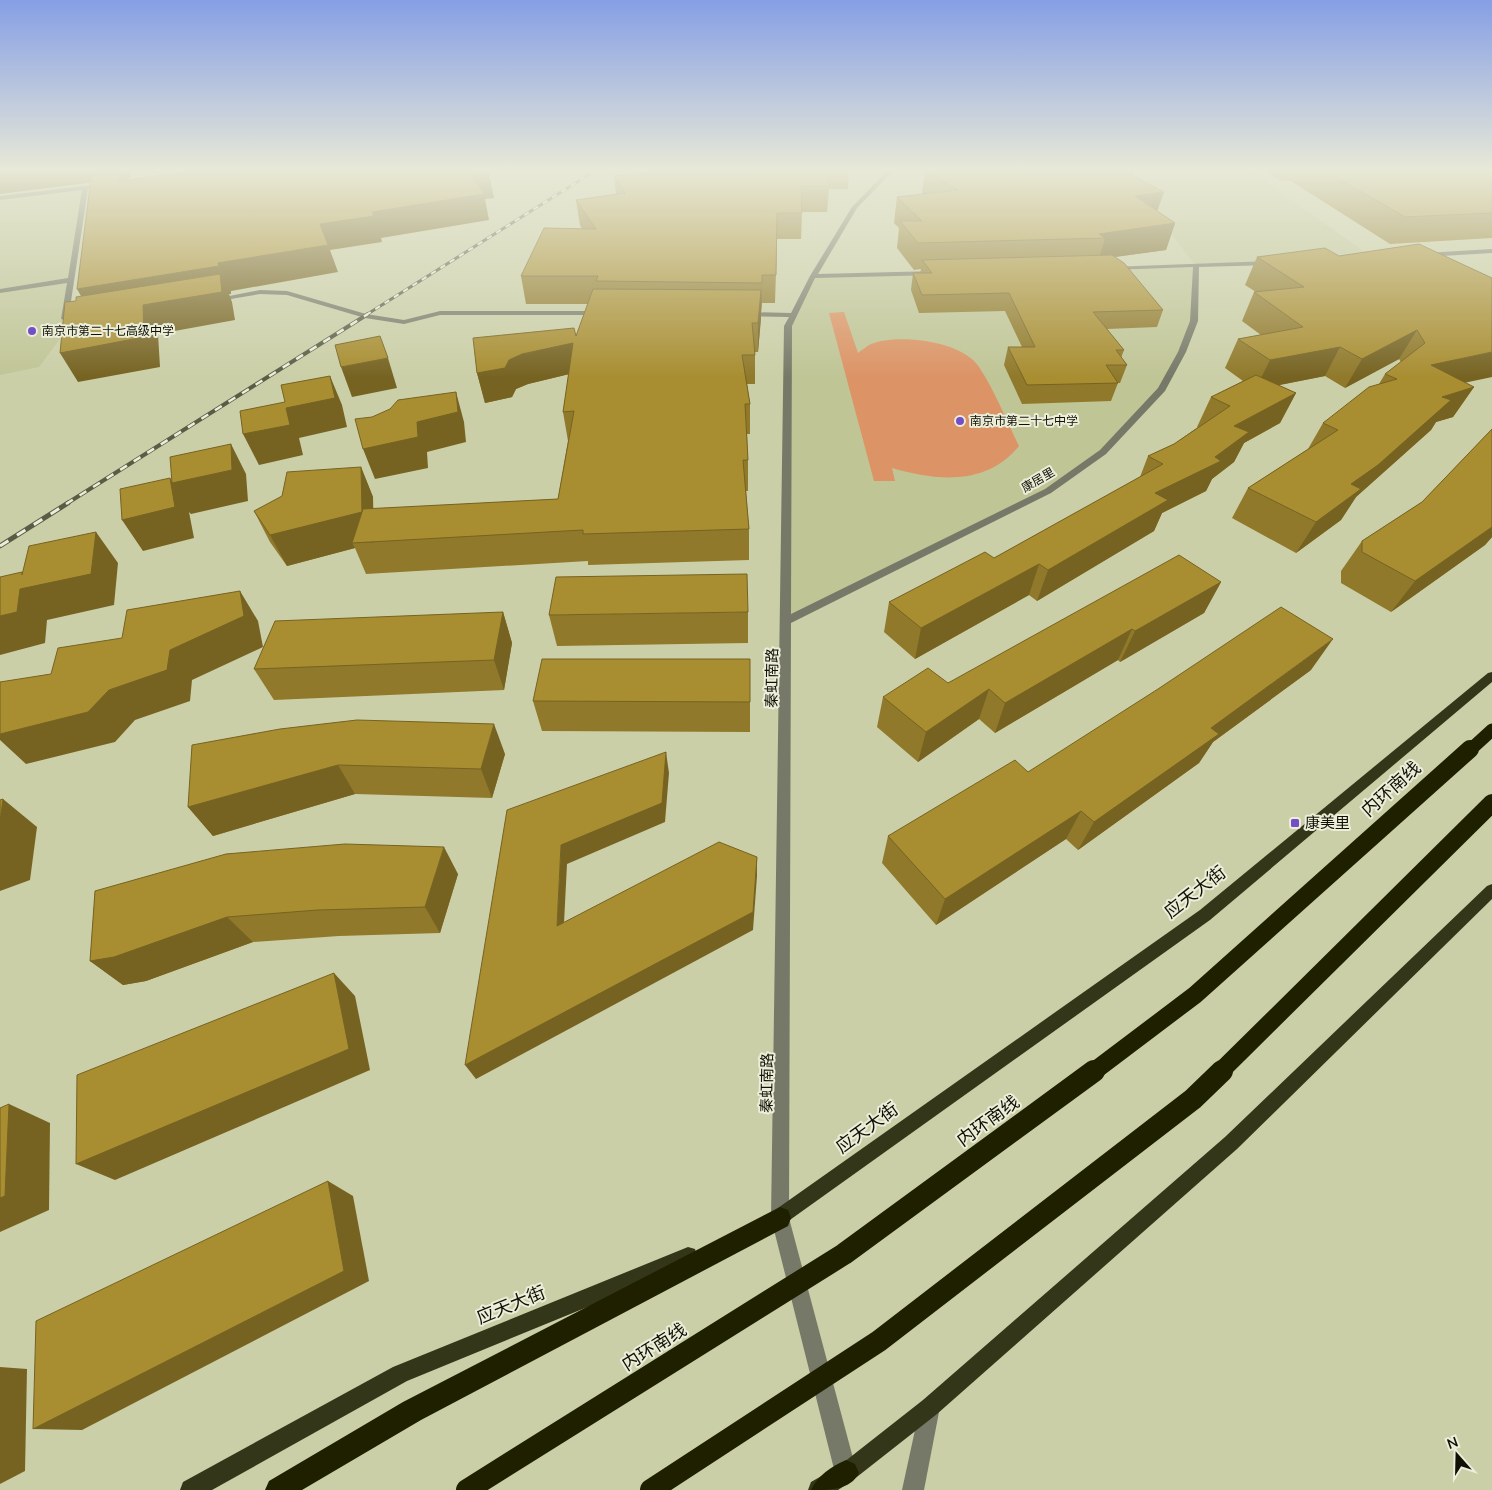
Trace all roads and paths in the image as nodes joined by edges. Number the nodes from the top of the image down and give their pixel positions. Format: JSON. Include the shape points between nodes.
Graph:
{"nodes":[{"id":1,"x":77,"y":240,"type":"edge"},
{"id":2,"x":835,"y":240,"type":"edge"},
{"id":3,"x":1492,"y":251,"type":"edge"},
{"id":4,"x":1413,"y":256,"type":"edge"},
{"id":5,"x":1280,"y":262,"type":"edge"},
{"id":6,"x":1196,"y":266,"type":"junction"},
{"id":7,"x":1098,"y":269,"type":"edge"},
{"id":8,"x":941,"y":272,"type":"edge"},
{"id":9,"x":813,"y":276,"type":"junction"},
{"id":10,"x":72,"y":280,"type":"junction"},
{"id":11,"x":0,"y":291,"type":"edge"},
{"id":12,"x":202,"y":302,"type":"edge"},
{"id":13,"x":606,"y":313,"type":"edge"},
{"id":14,"x":734,"y":314,"type":"edge"},
{"id":15,"x":792,"y":315,"type":"junction"},
{"id":16,"x":74,"y":325,"type":"edge"},
{"id":17,"x":787,"y":620,"type":"junction"},
{"id":18,"x":1492,"y":676,"type":"edge"},
{"id":19,"x":1492,"y":730,"type":"edge"},
{"id":20,"x":1492,"y":804,"type":"edge"},
{"id":21,"x":1492,"y":890,"type":"edge"},
{"id":22,"x":780,"y":1218,"type":"junction"},
{"id":23,"x":930,"y":1407,"type":"junction"},
{"id":24,"x":846,"y":1473,"type":"junction"},
{"id":25,"x":191,"y":1490,"type":"edge"},
{"id":26,"x":278,"y":1490,"type":"edge"},
{"id":27,"x":467,"y":1490,"type":"edge"},
{"id":28,"x":651,"y":1490,"type":"edge"},
{"id":29,"x":820,"y":1490,"type":"edge"},
{"id":30,"x":824,"y":1490,"type":"edge"},
{"id":31,"x":913,"y":1490,"type":"edge"}],
"edges":[{"from":1,"to":10,"type":"street"},
{"from":2,"to":9,"type":"street","name":"秦虹南路"},
{"from":3,"to":4,"type":"street"},
{"from":5,"to":6,"type":"street"},
{"from":6,"to":7,"type":"street"},
{"from":6,"to":17,"type":"street","name":"康居里","via":[[1194,321],[1182,352],[1162,389],[1103,452],[1048,491]]},
{"from":8,"to":9,"type":"street"},
{"from":9,"to":15,"type":"street","name":"秦虹南路"},
{"from":10,"to":11,"type":"street"},
{"from":10,"to":16,"type":"street","via":[[64,326]]},
{"from":12,"to":13,"type":"street","via":[[272,291],[365,316],[404,322],[440,313]]},
{"from":14,"to":15,"type":"street"},
{"from":15,"to":17,"type":"street","name":"秦虹南路","via":[[788,326]]},
{"from":17,"to":22,"type":"street","name":"秦虹南路"},
{"from":18,"to":22,"type":"main road","name":"应天大街","via":[[1205,915]]},
{"from":19,"to":27,"type":"highway","name":"内环南线","bridge":true,"via":[[1195,995],[1018,1128],[844,1254]]},
{"from":20,"to":28,"type":"highway","bridge":true,"via":[[1193,1099],[879,1341]]},
{"from":21,"to":23,"type":"main road","via":[[1231,1143]]},
{"from":22,"to":24,"type":"street","name":"秦虹南路"},
{"from":22,"to":25,"type":"main road","name":"应天大街","via":[[400,1374]]},
{"from":22,"to":26,"type":"highway","via":[[405,1415]]},
{"from":23,"to":24,"type":"main road"},
{"from":23,"to":31,"type":"street"},
{"from":24,"to":29,"type":"main road"},
{"from":24,"to":30,"type":"highway"}]}
